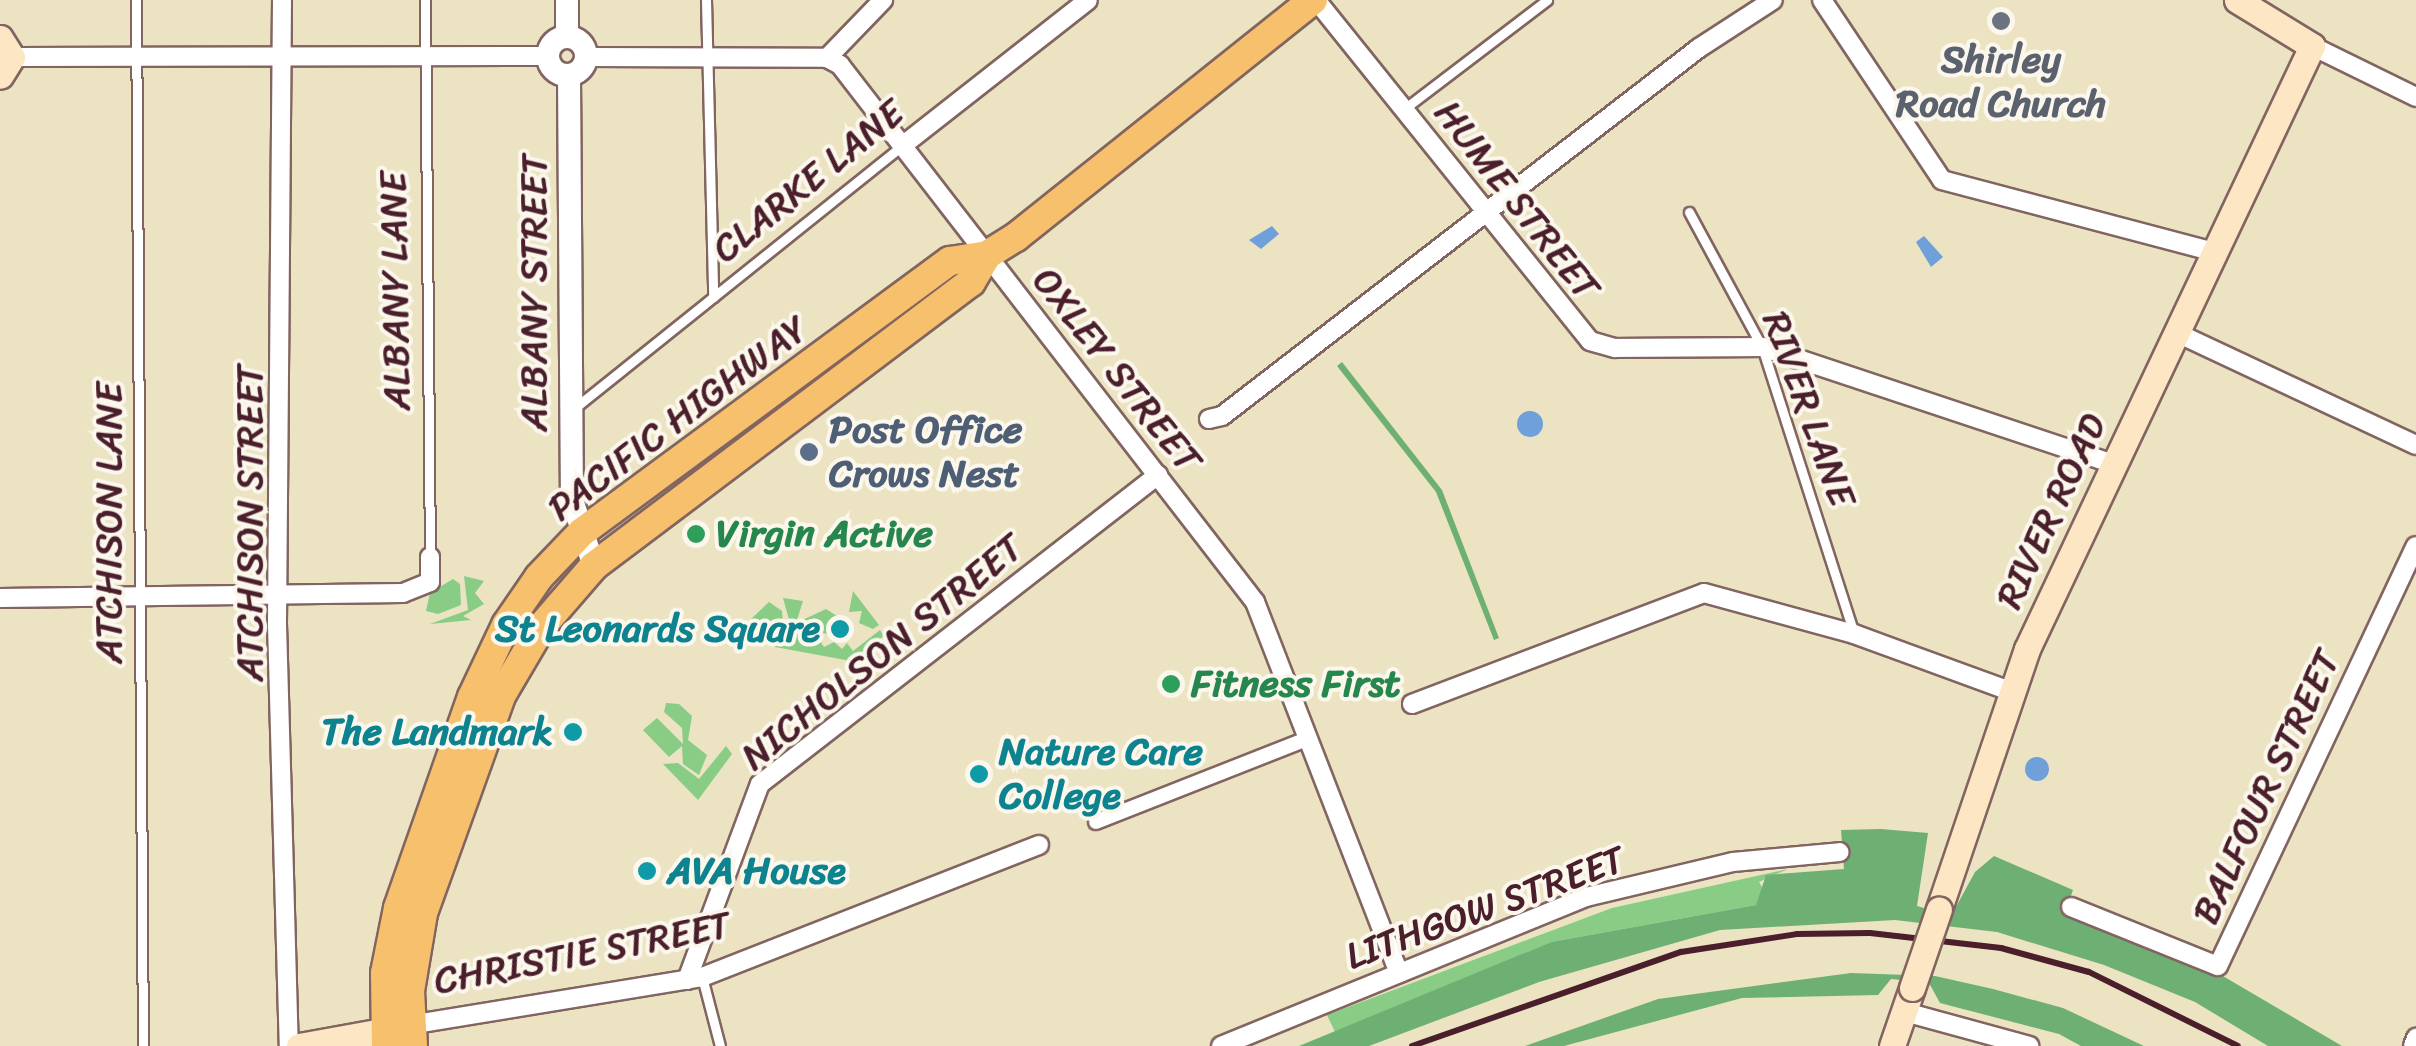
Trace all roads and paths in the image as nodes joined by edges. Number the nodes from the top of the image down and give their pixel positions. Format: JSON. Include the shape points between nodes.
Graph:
{"nodes":[{"id":1,"x":136,"y":0,"type":"edge"},
{"id":2,"x":282,"y":0,"type":"edge"},
{"id":3,"x":426,"y":0,"type":"edge"},
{"id":4,"x":567,"y":0,"type":"edge"},
{"id":5,"x":706,"y":0,"type":"edge"},
{"id":6,"x":883,"y":0,"type":"edge"},
{"id":7,"x":1088,"y":0,"type":"edge"},
{"id":8,"x":1314,"y":0,"type":"edge"},
{"id":9,"x":1547,"y":0,"type":"edge"},
{"id":10,"x":1774,"y":0,"type":"edge"},
{"id":11,"x":1822,"y":0,"type":"edge"},
{"id":12,"x":2238,"y":0,"type":"edge"},
{"id":13,"x":567,"y":36,"type":"junction"},
{"id":14,"x":2312,"y":46,"type":"junction"},
{"id":15,"x":425,"y":55,"type":"junction"},
{"id":16,"x":136,"y":56,"type":"junction"},
{"id":17,"x":282,"y":56,"type":"junction"},
{"id":18,"x":548,"y":56,"type":"junction"},
{"id":19,"x":709,"y":56,"type":"junction"},
{"id":20,"x":4,"y":57,"type":"edge"},
{"id":21,"x":587,"y":57,"type":"junction"},
{"id":22,"x":827,"y":58,"type":"junction"},
{"id":23,"x":569,"y":76,"type":"junction"},
{"id":24,"x":2416,"y":97,"type":"edge"},
{"id":25,"x":1404,"y":108,"type":"junction"},
{"id":26,"x":902,"y":146,"type":"junction"},
{"id":27,"x":1488,"y":212,"type":"junction"},
{"id":28,"x":1689,"y":212,"type":"dead end"},
{"id":29,"x":2215,"y":252,"type":"junction"},
{"id":30,"x":987,"y":255,"type":"junction"},
{"id":31,"x":713,"y":297,"type":"junction"},
{"id":32,"x":2177,"y":332,"type":"junction"},
{"id":33,"x":1762,"y":348,"type":"junction"},
{"id":34,"x":568,"y":414,"type":"junction"},
{"id":35,"x":1208,"y":419,"type":"dead end"},
{"id":36,"x":2416,"y":444,"type":"edge"},
{"id":37,"x":2114,"y":464,"type":"junction"},
{"id":38,"x":1158,"y":475,"type":"junction"},
{"id":39,"x":582,"y":532,"type":"junction"},
{"id":40,"x":2416,"y":546,"type":"edge"},
{"id":41,"x":430,"y":557,"type":"joint"},
{"id":42,"x":594,"y":566,"type":"junction"},
{"id":43,"x":277,"y":594,"type":"junction"},
{"id":44,"x":140,"y":596,"type":"junction"},
{"id":45,"x":0,"y":598,"type":"edge"},
{"id":46,"x":1854,"y":634,"type":"junction"},
{"id":47,"x":2010,"y":690,"type":"junction"},
{"id":48,"x":1412,"y":704,"type":"dead end"},
{"id":49,"x":1308,"y":739,"type":"junction"},
{"id":50,"x":1096,"y":822,"type":"dead end"},
{"id":51,"x":1039,"y":845,"type":"dead end"},
{"id":52,"x":1840,"y":852,"type":"dead end"},
{"id":53,"x":2070,"y":908,"type":"dead end"},
{"id":54,"x":1398,"y":972,"type":"junction"},
{"id":55,"x":694,"y":979,"type":"junction"},
{"id":56,"x":1902,"y":1023,"type":"edge"},
{"id":57,"x":398,"y":1037,"type":"edge"},
{"id":58,"x":2416,"y":1038,"type":"edge"},
{"id":59,"x":143,"y":1046,"type":"edge"},
{"id":60,"x":288,"y":1046,"type":"edge"},
{"id":61,"x":298,"y":1046,"type":"edge"},
{"id":62,"x":720,"y":1046,"type":"edge"},
{"id":63,"x":1221,"y":1046,"type":"edge"},
{"id":64,"x":2030,"y":1046,"type":"edge"},
{"id":65,"x":2412,"y":1046,"type":"edge"}],
"edges":[{"from":1,"to":16,"type":"lane","name":"ATCHISON LANE"},
{"from":2,"to":17,"type":"street","name":"ATCHISON STREET"},
{"from":3,"to":15,"type":"lane","name":"ALBANY LANE"},
{"from":4,"to":13,"type":"street"},
{"from":5,"to":19,"type":"lane"},
{"from":6,"to":22,"type":"street"},
{"from":7,"to":26,"type":"street","name":"CLARKE LANE"},
{"from":8,"to":25,"type":"street","name":"HUME STREET"},
{"from":8,"to":30,"type":"main road","name":"PACIFIC HIGHWAY"},
{"from":9,"to":25,"type":"lane"},
{"from":10,"to":27,"type":"street","via":[[1698,48]]},
{"from":11,"to":29,"type":"street","via":[[1942,180]]},
{"from":12,"to":14,"type":"main road"},
{"from":13,"to":18,"type":"street","via":[[553,43]]},
{"from":13,"to":21,"type":"street","via":[[581,42]]},
{"from":14,"to":24,"type":"street"},
{"from":14,"to":29,"type":"main road","name":"RIVER ROAD"},
{"from":15,"to":17,"type":"street"},
{"from":15,"to":18,"type":"street"},
{"from":15,"to":41,"type":"lane","name":"ALBANY LANE"},
{"from":16,"to":17,"type":"street"},
{"from":16,"to":20,"type":"street"},
{"from":16,"to":44,"type":"lane","name":"ATCHISON LANE"},
{"from":17,"to":43,"type":"street","name":"ATCHISON STREET"},
{"from":18,"to":23,"type":"street","via":[[554,71]]},
{"from":19,"to":21,"type":"street"},
{"from":19,"to":22,"type":"street"},
{"from":19,"to":31,"type":"lane"},
{"from":21,"to":23,"type":"street"},
{"from":22,"to":26,"type":"street","name":"OXLEY STREET","via":[[840,65]]},
{"from":23,"to":34,"type":"street","name":"ALBANY STREET"},
{"from":25,"to":27,"type":"street","name":"HUME STREET"},
{"from":26,"to":30,"type":"street","name":"OXLEY STREET"},
{"from":26,"to":31,"type":"lane","name":"CLARKE LANE"},
{"from":27,"to":33,"type":"street","name":"HUME STREET","via":[[1559,310],[1590,340],[1615,348]]},
{"from":27,"to":35,"type":"street","via":[[1222,416]]},
{"from":28,"to":33,"type":"lane","name":"RIVER LANE"},
{"from":29,"to":32,"type":"main road","name":"RIVER ROAD"},
{"from":30,"to":38,"type":"street","name":"OXLEY STREET"},
{"from":30,"to":39,"type":"main road","name":"PACIFIC HIGHWAY","via":[[950,262]]},
{"from":30,"to":42,"type":"main road","name":"PACIFIC HIGHWAY","via":[[971,282]]},
{"from":31,"to":34,"type":"lane","name":"CLARKE LANE"},
{"from":32,"to":36,"type":"street"},
{"from":32,"to":37,"type":"main road","name":"RIVER ROAD"},
{"from":33,"to":37,"type":"street","name":"HUME STREET"},
{"from":33,"to":46,"type":"lane","name":"RIVER LANE"},
{"from":34,"to":39,"type":"street","name":"ALBANY STREET","via":[[572,500]]},
{"from":37,"to":47,"type":"main road","name":"RIVER ROAD"},
{"from":38,"to":49,"type":"street","name":"OXLEY STREET","via":[[1254,602]]},
{"from":38,"to":55,"type":"street","name":"NICHOLSON STREET","via":[[760,784]]},
{"from":39,"to":42,"type":"street","name":"ALBANY STREET"},
{"from":39,"to":57,"type":"main road","name":"PACIFIC HIGHWAY","via":[[521,600],[472,698],[392,928]]},
{"from":40,"to":53,"type":"street","name":"BALFOUR STREET","via":[[2218,966]]},
{"from":41,"to":43,"type":"street","name":"ALBANY LANE","via":[[430,582],[403,593]]},
{"from":42,"to":57,"type":"main road","name":"PACIFIC HIGHWAY","via":[[542,626],[489,724],[417,933]]},
{"from":43,"to":44,"type":"street"},
{"from":43,"to":60,"type":"street","name":"ATCHISON STREET"},
{"from":44,"to":45,"type":"street"},
{"from":44,"to":59,"type":"lane","name":"ATCHISON LANE"},
{"from":46,"to":47,"type":"street"},
{"from":46,"to":48,"type":"street","via":[[1704,593]]},
{"from":47,"to":56,"type":"main road","name":"RIVER ROAD","bridge":true},
{"from":49,"to":50,"type":"street"},
{"from":49,"to":54,"type":"street","name":"OXLEY STREET"},
{"from":51,"to":55,"type":"street","name":"CHRISTIE STREET"},
{"from":52,"to":54,"type":"street","name":"LITHGOW STREET","via":[[1733,862],[1586,898]]},
{"from":54,"to":63,"type":"street","name":"LITHGOW STREET"},
{"from":55,"to":57,"type":"street","name":"CHRISTIE STREET"},
{"from":55,"to":62,"type":"lane"},
{"from":56,"to":64,"type":"street"},
{"from":57,"to":61,"type":"main road","name":"CHRISTIE STREET"},
{"from":58,"to":65,"type":"street"}]}
